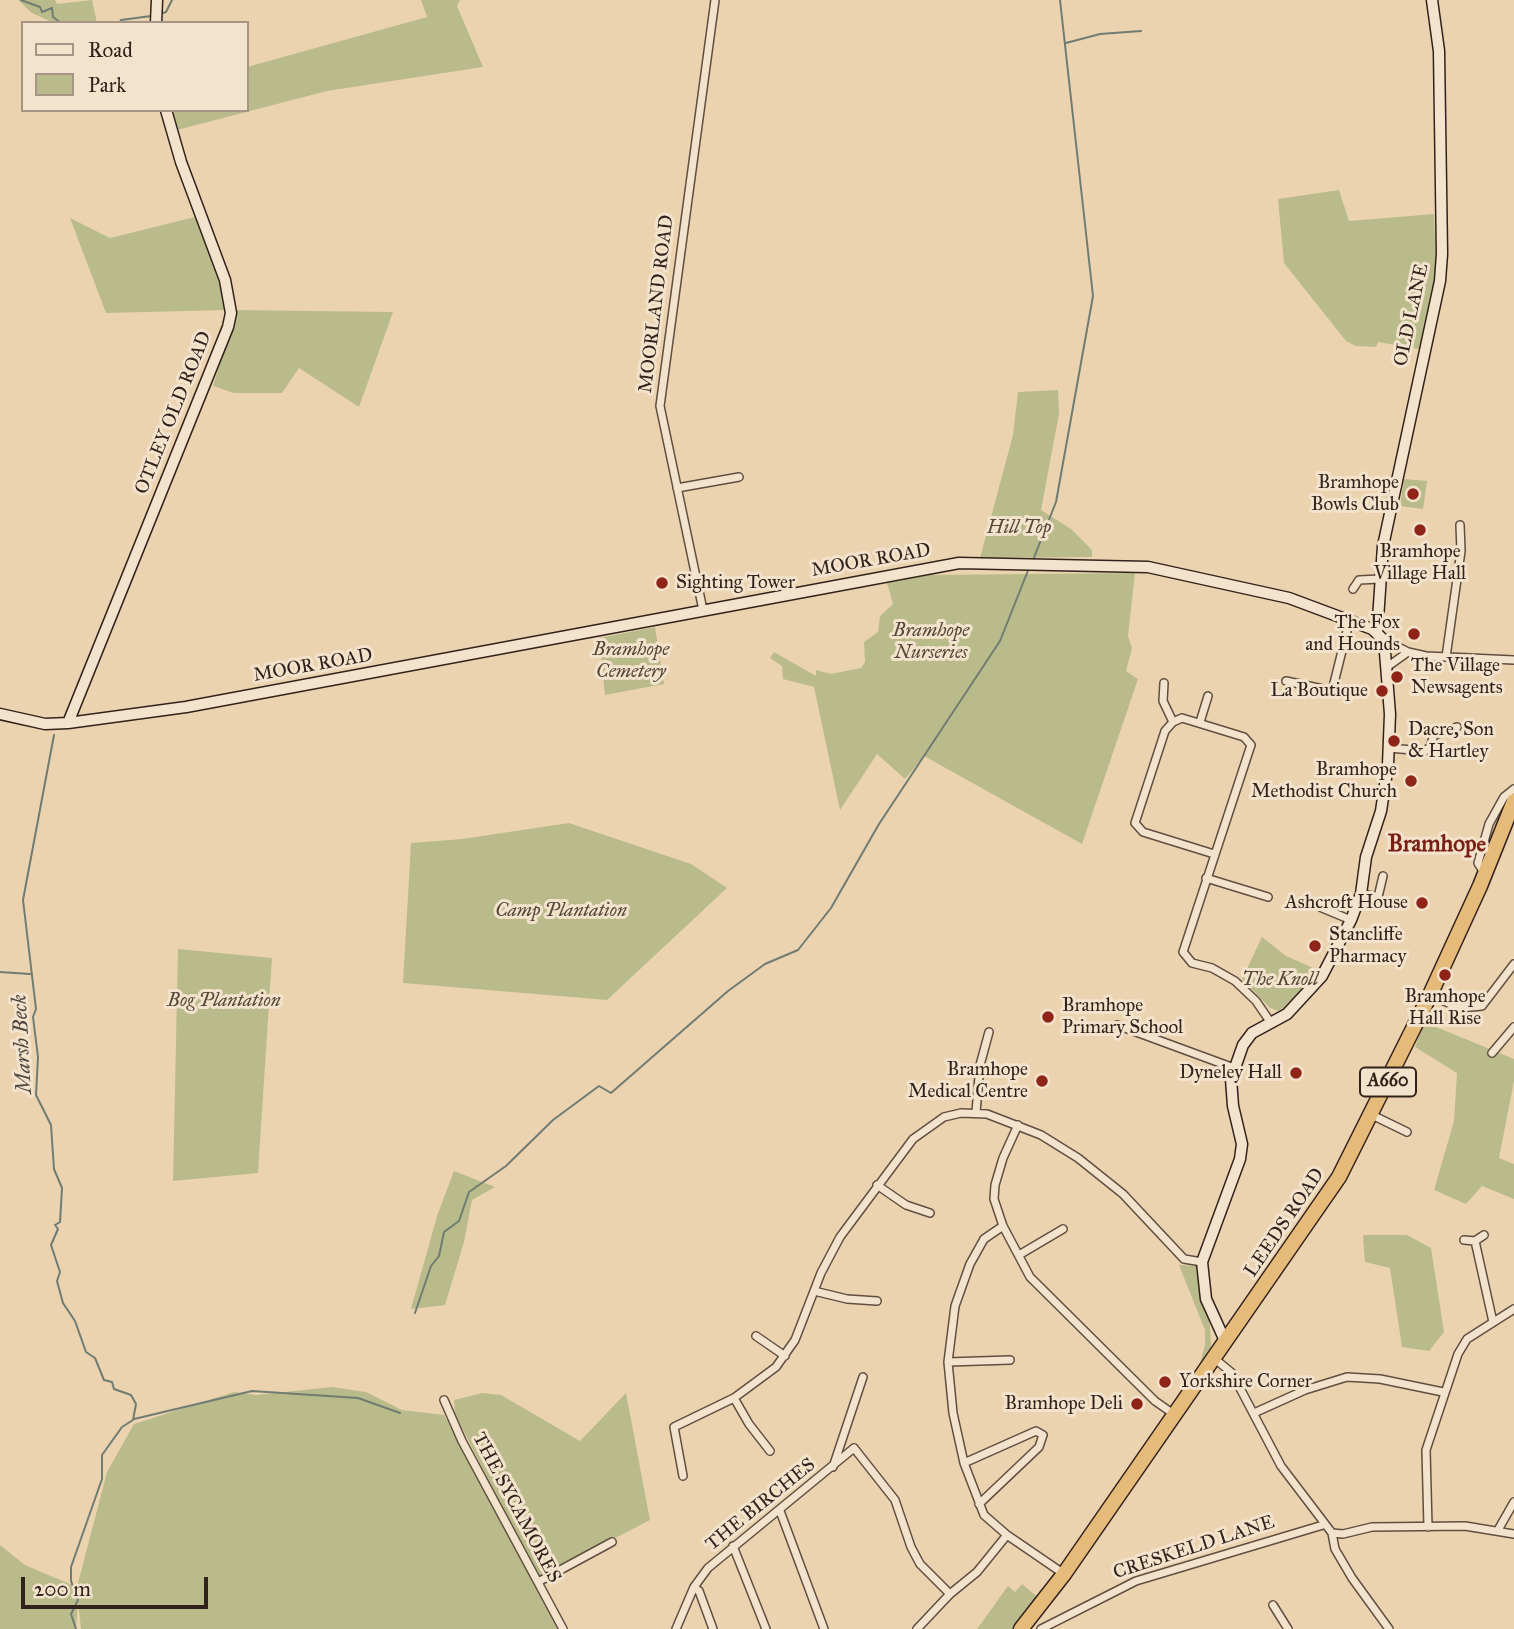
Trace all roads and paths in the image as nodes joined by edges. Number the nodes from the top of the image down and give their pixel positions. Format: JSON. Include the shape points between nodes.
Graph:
{"nodes":[{"id":1,"x":715,"y":0,"type":"edge"},
{"id":2,"x":1432,"y":0,"type":"edge"},
{"id":3,"x":167,"y":112,"type":"edge"},
{"id":4,"x":739,"y":477,"type":"dead end"},
{"id":5,"x":677,"y":488,"type":"junction"},
{"id":6,"x":1460,"y":525,"type":"dead end"},
{"id":7,"x":1380,"y":579,"type":"junction"},
{"id":8,"x":1353,"y":589,"type":"dead end"},
{"id":9,"x":703,"y":610,"type":"junction"},
{"id":10,"x":1350,"y":620,"type":"junction"},
{"id":11,"x":1381,"y":637,"type":"junction"},
{"id":12,"x":1408,"y":652,"type":"junction"},
{"id":13,"x":1446,"y":657,"type":"junction"},
{"id":14,"x":1514,"y":660,"type":"edge"},
{"id":15,"x":1387,"y":667,"type":"junction"},
{"id":16,"x":1286,"y":681,"type":"dead end"},
{"id":17,"x":1164,"y":683,"type":"dead end"},
{"id":18,"x":1208,"y":696,"type":"dead end"},
{"id":19,"x":0,"y":714,"type":"edge"},
{"id":20,"x":1172,"y":722,"type":"junction"},
{"id":21,"x":1200,"y":722,"type":"junction"},
{"id":22,"x":68,"y":723,"type":"junction"},
{"id":23,"x":1457,"y":727,"type":"dead end"},
{"id":24,"x":1388,"y":748,"type":"junction"},
{"id":25,"x":1514,"y":789,"type":"edge"},
{"id":26,"x":1514,"y":801,"type":"edge"},
{"id":27,"x":1214,"y":854,"type":"junction"},
{"id":28,"x":1485,"y":874,"type":"junction"},
{"id":29,"x":1383,"y":876,"type":"dead end"},
{"id":30,"x":1206,"y":878,"type":"junction"},
{"id":31,"x":1361,"y":894,"type":"junction"},
{"id":32,"x":1268,"y":897,"type":"dead end"},
{"id":33,"x":1322,"y":908,"type":"dead end"},
{"id":34,"x":1351,"y":920,"type":"junction"},
{"id":35,"x":1514,"y":964,"type":"edge"},
{"id":36,"x":1430,"y":995,"type":"junction"},
{"id":37,"x":1271,"y":1023,"type":"junction"},
{"id":38,"x":1117,"y":1025,"type":"dead end"},
{"id":39,"x":1514,"y":1027,"type":"edge"},
{"id":40,"x":989,"y":1032,"type":"dead end"},
{"id":41,"x":1492,"y":1053,"type":"dead end"},
{"id":42,"x":1234,"y":1068,"type":"junction"},
{"id":43,"x":976,"y":1112,"type":"junction"},
{"id":44,"x":1372,"y":1115,"type":"junction"},
{"id":45,"x":1018,"y":1125,"type":"junction"},
{"id":46,"x":1407,"y":1132,"type":"dead end"},
{"id":47,"x":877,"y":1185,"type":"junction"},
{"id":48,"x":930,"y":1213,"type":"dead end"},
{"id":49,"x":1003,"y":1226,"type":"junction"},
{"id":50,"x":1063,"y":1229,"type":"dead end"},
{"id":51,"x":1484,"y":1235,"type":"dead end"},
{"id":52,"x":1464,"y":1240,"type":"dead end"},
{"id":53,"x":1475,"y":1241,"type":"junction"},
{"id":54,"x":1019,"y":1255,"type":"junction"},
{"id":55,"x":1202,"y":1262,"type":"junction"},
{"id":56,"x":814,"y":1291,"type":"junction"},
{"id":57,"x":877,"y":1301,"type":"dead end"},
{"id":58,"x":1514,"y":1308,"type":"edge"},
{"id":59,"x":1493,"y":1322,"type":"junction"},
{"id":60,"x":755,"y":1336,"type":"dead end"},
{"id":61,"x":1226,"y":1343,"type":"junction"},
{"id":62,"x":785,"y":1356,"type":"junction"},
{"id":63,"x":1215,"y":1359,"type":"junction"},
{"id":64,"x":1010,"y":1360,"type":"dead end"},
{"id":65,"x":948,"y":1362,"type":"junction"},
{"id":66,"x":863,"y":1377,"type":"dead end"},
{"id":67,"x":1443,"y":1392,"type":"junction"},
{"id":68,"x":734,"y":1398,"type":"junction"},
{"id":69,"x":444,"y":1399,"type":"dead end"},
{"id":70,"x":1254,"y":1413,"type":"junction"},
{"id":71,"x":1175,"y":1415,"type":"junction"},
{"id":72,"x":770,"y":1451,"type":"dead end"},
{"id":73,"x":964,"y":1463,"type":"junction"},
{"id":74,"x":833,"y":1467,"type":"junction"},
{"id":75,"x":682,"y":1476,"type":"dead end"},
{"id":76,"x":1514,"y":1502,"type":"edge"},
{"id":77,"x":979,"y":1504,"type":"junction"},
{"id":78,"x":779,"y":1511,"type":"junction"},
{"id":79,"x":1323,"y":1525,"type":"junction"},
{"id":80,"x":1428,"y":1527,"type":"junction"},
{"id":81,"x":1499,"y":1530,"type":"junction"},
{"id":82,"x":1332,"y":1533,"type":"junction"},
{"id":83,"x":1514,"y":1534,"type":"edge"},
{"id":84,"x":1007,"y":1535,"type":"junction"},
{"id":85,"x":612,"y":1542,"type":"dead end"},
{"id":86,"x":733,"y":1546,"type":"junction"},
{"id":87,"x":1064,"y":1574,"type":"junction"},
{"id":88,"x":538,"y":1582,"type":"junction"},
{"id":89,"x":694,"y":1587,"type":"junction"},
{"id":90,"x":950,"y":1594,"type":"junction"},
{"id":91,"x":1273,"y":1605,"type":"dead end"},
{"id":92,"x":563,"y":1629,"type":"edge"},
{"id":93,"x":676,"y":1629,"type":"edge"},
{"id":94,"x":713,"y":1629,"type":"edge"},
{"id":95,"x":766,"y":1629,"type":"edge"},
{"id":96,"x":824,"y":1629,"type":"edge"},
{"id":97,"x":917,"y":1629,"type":"edge"},
{"id":98,"x":1021,"y":1629,"type":"edge"},
{"id":99,"x":1041,"y":1629,"type":"edge"},
{"id":100,"x":1288,"y":1629,"type":"edge"},
{"id":101,"x":1389,"y":1629,"type":"edge"}],
"edges":[{"from":1,"to":5,"type":"street","name":"MOORLAND ROAD","via":[[660,406]]},
{"from":2,"to":7,"type":"street","name":"OLD LANE","via":[[1438,42],[1440,281],[1383,546]]},
{"from":3,"to":22,"type":"street","name":"OTLEY OLD ROAD","via":[[225,280],[231,313]]},
{"from":4,"to":5,"type":"street"},
{"from":5,"to":9,"type":"street","name":"MOORLAND ROAD"},
{"from":6,"to":13,"type":"street","via":[[1461,551]]},
{"from":7,"to":8,"type":"street","via":[[1359,580]]},
{"from":7,"to":11,"type":"street","name":"OLD LANE"},
{"from":9,"to":10,"type":"street","name":"MOOR ROAD","via":[[887,574],[973,563],[1149,567],[1289,598]]},
{"from":9,"to":22,"type":"street","name":"MOOR ROAD","via":[[276,691]]},
{"from":10,"to":11,"type":"street","name":"MOOR ROAD"},
{"from":10,"to":16,"type":"street","via":[[1332,691]]},
{"from":11,"to":12,"type":"street"},
{"from":11,"to":15,"type":"street","name":"OLD LANE"},
{"from":12,"to":13,"type":"street"},
{"from":12,"to":15,"type":"street"},
{"from":13,"to":14,"type":"street"},
{"from":15,"to":24,"type":"street","name":"OLD LANE"},
{"from":17,"to":20,"type":"street","via":[[1163,701]]},
{"from":18,"to":21,"type":"street"},
{"from":19,"to":22,"type":"street","name":"MOOR ROAD","via":[[45,724]]},
{"from":20,"to":21,"type":"street","via":[[1182,718]]},
{"from":20,"to":27,"type":"street","via":[[1135,823],[1143,832]]},
{"from":21,"to":27,"type":"street","via":[[1244,737],[1251,745]]},
{"from":23,"to":24,"type":"street","via":[[1434,735],[1425,751]]},
{"from":24,"to":31,"type":"street","name":"OLD LANE","via":[[1387,782],[1366,856]]},
{"from":25,"to":28,"type":"street","via":[[1489,824],[1478,863]]},
{"from":26,"to":28,"type":"highway","name":"LEEDS ROAD","number":"A660"},
{"from":27,"to":30,"type":"street"},
{"from":28,"to":36,"type":"highway","name":"LEEDS ROAD","number":"A660"},
{"from":29,"to":31,"type":"street","via":[[1378,897]]},
{"from":30,"to":32,"type":"street"},
{"from":30,"to":37,"type":"street","via":[[1183,952],[1192,963],[1235,981]]},
{"from":31,"to":34,"type":"street","name":"OLD LANE"},
{"from":33,"to":34,"type":"street"},
{"from":34,"to":37,"type":"street","name":"OLD LANE","via":[[1322,976],[1287,1014]]},
{"from":35,"to":36,"type":"street","via":[[1482,1006],[1460,1008]]},
{"from":36,"to":44,"type":"highway","name":"LEEDS ROAD","number":"A660"},
{"from":37,"to":42,"type":"street","name":"OLD LANE","via":[[1252,1033],[1242,1045]]},
{"from":38,"to":42,"type":"street"},
{"from":39,"to":41,"type":"street"},
{"from":40,"to":43,"type":"street","via":[[980,1065]]},
{"from":42,"to":55,"type":"street","via":[[1230,1090],[1242,1144],[1240,1159]]},
{"from":43,"to":45,"type":"street"},
{"from":43,"to":47,"type":"street","via":[[952,1114],[922,1130]]},
{"from":44,"to":46,"type":"street"},
{"from":44,"to":61,"type":"highway","name":"LEEDS ROAD","number":"A660","via":[[1339,1177]]},
{"from":45,"to":49,"type":"street","via":[[995,1185],[994,1199]]},
{"from":45,"to":55,"type":"street","via":[[1078,1158],[1140,1212],[1184,1259]]},
{"from":47,"to":48,"type":"street","via":[[906,1205]]},
{"from":47,"to":56,"type":"street","via":[[830,1251]]},
{"from":49,"to":54,"type":"street"},
{"from":49,"to":65,"type":"street","via":[[984,1239],[970,1264],[955,1307]]},
{"from":50,"to":54,"type":"street"},
{"from":51,"to":53,"type":"street"},
{"from":52,"to":53,"type":"street"},
{"from":53,"to":59,"type":"street"},
{"from":54,"to":71,"type":"street","via":[[1039,1289]]},
{"from":55,"to":61,"type":"street","via":[[1206,1299]]},
{"from":56,"to":57,"type":"street"},
{"from":56,"to":62,"type":"street"},
{"from":58,"to":59,"type":"street"},
{"from":59,"to":67,"type":"street","via":[[1461,1346]]},
{"from":60,"to":62,"type":"street"},
{"from":61,"to":63,"type":"highway","name":"LEEDS ROAD","number":"A660"},
{"from":62,"to":68,"type":"street","via":[[763,1379]]},
{"from":63,"to":70,"type":"street","via":[[1232,1373]]},
{"from":63,"to":71,"type":"highway","name":"LEEDS ROAD","number":"A660"},
{"from":64,"to":65,"type":"street"},
{"from":65,"to":73,"type":"street"},
{"from":66,"to":74,"type":"street"},
{"from":67,"to":70,"type":"street","via":[[1348,1377]]},
{"from":67,"to":80,"type":"street","via":[[1426,1450]]},
{"from":68,"to":72,"type":"street"},
{"from":68,"to":75,"type":"street","via":[[674,1427]]},
{"from":69,"to":88,"type":"street","name":"THE SYCAMORES"},
{"from":70,"to":79,"type":"street","via":[[1281,1466]]},
{"from":71,"to":87,"type":"highway","name":"LEEDS ROAD","number":"A660"},
{"from":73,"to":77,"type":"street"},
{"from":73,"to":77,"type":"street","via":[[1036,1432],[1043,1435],[1039,1447]]},
{"from":74,"to":78,"type":"street","name":"THE BIRCHES"},
{"from":74,"to":90,"type":"street","name":"THE BIRCHES","via":[[854,1448],[895,1500],[920,1564]]},
{"from":76,"to":81,"type":"street"},
{"from":77,"to":84,"type":"street","via":[[984,1515]]},
{"from":78,"to":86,"type":"street","name":"THE BIRCHES"},
{"from":78,"to":96,"type":"street"},
{"from":79,"to":82,"type":"street"},
{"from":79,"to":99,"type":"street","name":"CRESKELD LANE","via":[[1136,1581]]},
{"from":80,"to":81,"type":"street"},
{"from":80,"to":82,"type":"street","via":[[1383,1526]]},
{"from":81,"to":83,"type":"street"},
{"from":82,"to":101,"type":"street","via":[[1335,1549],[1352,1578]]},
{"from":84,"to":87,"type":"street"},
{"from":84,"to":90,"type":"street"},
{"from":85,"to":88,"type":"street"},
{"from":86,"to":89,"type":"street","name":"THE BIRCHES"},
{"from":86,"to":95,"type":"street"},
{"from":87,"to":98,"type":"highway","name":"LEEDS ROAD","number":"A660"},
{"from":88,"to":92,"type":"street","name":"THE SYCAMORES"},
{"from":89,"to":93,"type":"street","name":"THE BIRCHES"},
{"from":89,"to":94,"type":"street"},
{"from":90,"to":97,"type":"street"},
{"from":91,"to":100,"type":"street"}]}
